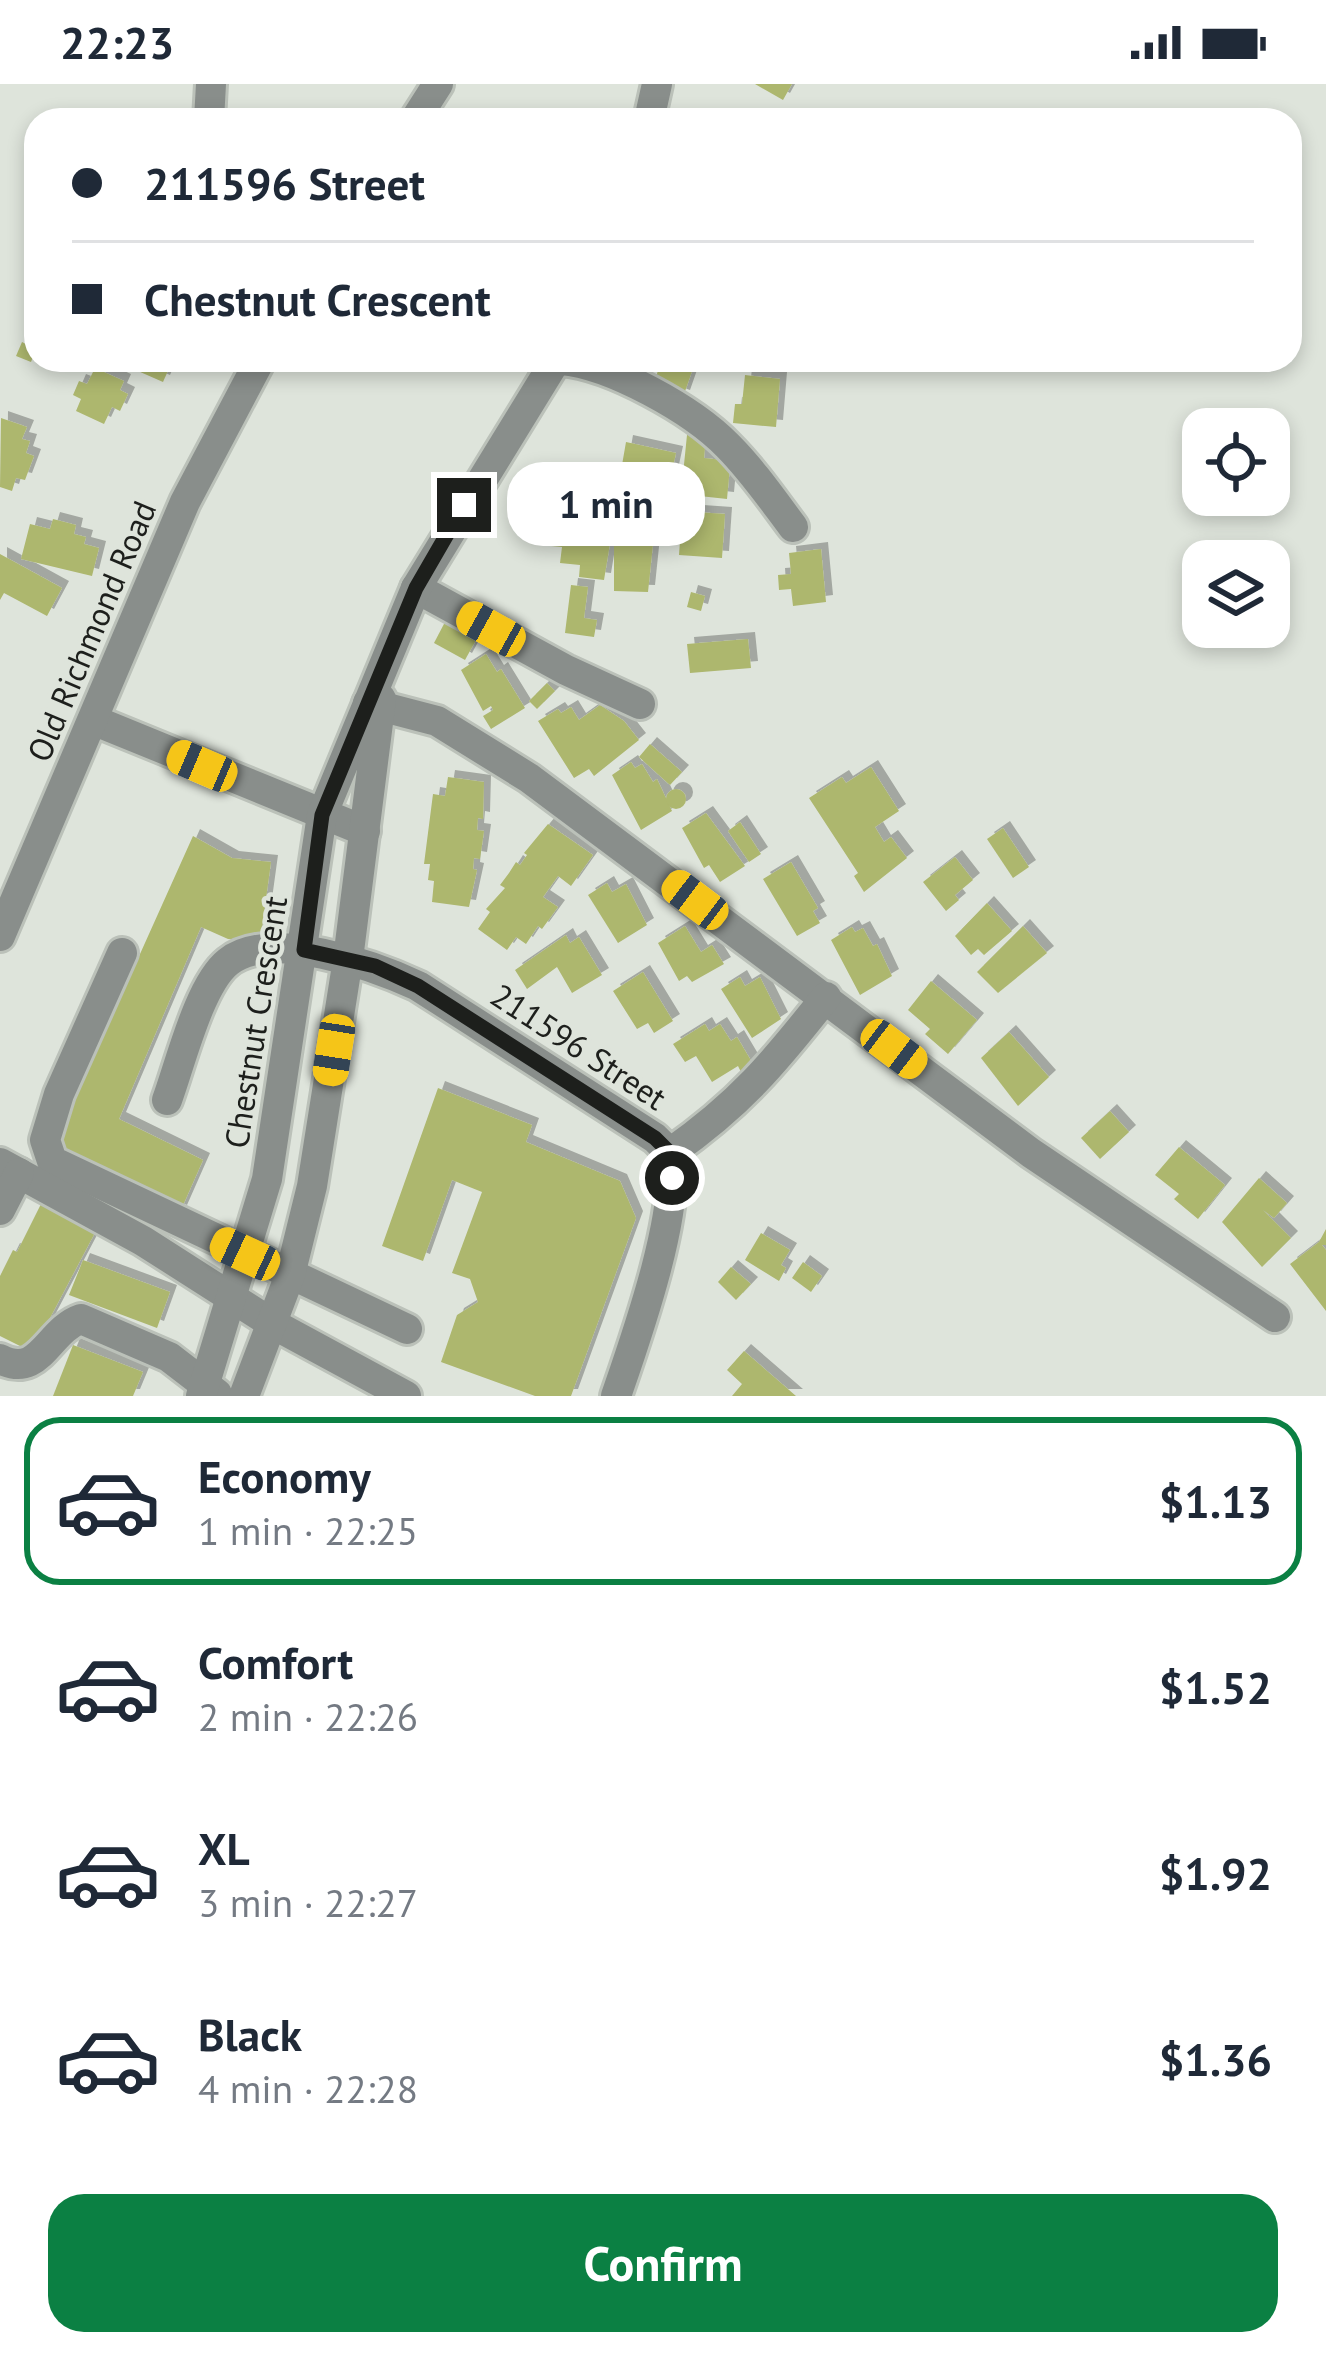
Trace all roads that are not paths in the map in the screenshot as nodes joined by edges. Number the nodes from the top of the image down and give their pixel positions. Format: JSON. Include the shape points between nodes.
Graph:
{"nodes":[{"id":1,"x":254,"y":372,"type":"edge"},
{"id":2,"x":551,"y":372,"type":"edge"},
{"id":3,"x":606,"y":372,"type":"edge"},
{"id":4,"x":793,"y":527,"type":"dead end"},
{"id":5,"x":416,"y":588,"type":"junction"},
{"id":6,"x":374,"y":704,"type":"junction"},
{"id":7,"x":640,"y":704,"type":"dead end"},
{"id":8,"x":93,"y":720,"type":"junction"},
{"id":9,"x":322,"y":815,"type":"junction"},
{"id":10,"x":365,"y":832,"type":"junction"},
{"id":11,"x":0,"y":936,"type":"edge"},
{"id":12,"x":304,"y":950,"type":"junction"},
{"id":13,"x":122,"y":953,"type":"dead end"},
{"id":14,"x":348,"y":959,"type":"junction"},
{"id":15,"x":826,"y":997,"type":"junction"},
{"id":16,"x":167,"y":1100,"type":"dead end"},
{"id":17,"x":670,"y":1153,"type":"junction"},
{"id":18,"x":10,"y":1168,"type":"edge"},
{"id":19,"x":0,"y":1210,"type":"edge"},
{"id":20,"x":245,"y":1254,"type":"junction"},
{"id":21,"x":290,"y":1275,"type":"junction"},
{"id":22,"x":232,"y":1300,"type":"junction"},
{"id":23,"x":1274,"y":1317,"type":"dead end"},
{"id":24,"x":273,"y":1324,"type":"junction"},
{"id":25,"x":407,"y":1329,"type":"dead end"},
{"id":26,"x":0,"y":1359,"type":"edge"},
{"id":27,"x":209,"y":1392,"type":"edge"},
{"id":28,"x":244,"y":1396,"type":"edge"},
{"id":29,"x":406,"y":1396,"type":"edge"},
{"id":30,"x":616,"y":1396,"type":"edge"}],
"edges":[{"from":1,"to":8,"type":"street","name":"Old Richmond Road","via":[[185,502]]},
{"from":2,"to":5,"type":"street","name":"Chestnut Crescent"},
{"from":3,"to":4,"type":"street","via":[[726,443]]},
{"from":5,"to":6,"type":"street","name":"Chestnut Crescent"},
{"from":5,"to":7,"type":"street"},
{"from":6,"to":9,"type":"street","name":"Chestnut Crescent"},
{"from":6,"to":10,"type":"street","name":"Chestnut Crescent"},
{"from":6,"to":15,"type":"street","via":[[437,721],[478,745]]},
{"from":8,"to":9,"type":"street"},
{"from":8,"to":11,"type":"street","name":"Old Richmond Road"},
{"from":9,"to":10,"type":"street"},
{"from":9,"to":12,"type":"street","name":"Chestnut Crescent"},
{"from":10,"to":14,"type":"street","name":"Chestnut Crescent"},
{"from":12,"to":14,"type":"street","name":"211596 Street"},
{"from":12,"to":16,"type":"street","name":"211596 Street","via":[[228,962],[200,1008]]},
{"from":12,"to":20,"type":"street","name":"Chestnut Crescent","via":[[267,1179]]},
{"from":13,"to":20,"type":"street","via":[[59,1094],[47,1153]]},
{"from":14,"to":17,"type":"street","name":"211596 Street","via":[[435,996]]},
{"from":14,"to":21,"type":"street","name":"Chestnut Crescent"},
{"from":15,"to":17,"type":"street","via":[[740,1100]]},
{"from":15,"to":23,"type":"street","via":[[1031,1153]]},
{"from":17,"to":30,"type":"street","name":"211596 Street","via":[[666,1216]]},
{"from":18,"to":19,"type":"street"},
{"from":18,"to":22,"type":"street"},
{"from":20,"to":21,"type":"street"},
{"from":20,"to":22,"type":"street","name":"Chestnut Crescent"},
{"from":21,"to":24,"type":"street","name":"Chestnut Crescent"},
{"from":21,"to":25,"type":"street"},
{"from":22,"to":24,"type":"street"},
{"from":22,"to":27,"type":"street","name":"Chestnut Crescent"},
{"from":24,"to":28,"type":"street","name":"Chestnut Crescent"},
{"from":24,"to":29,"type":"street"},
{"from":26,"to":27,"type":"street","via":[[31,1364],[81,1319],[169,1357]]}]}
